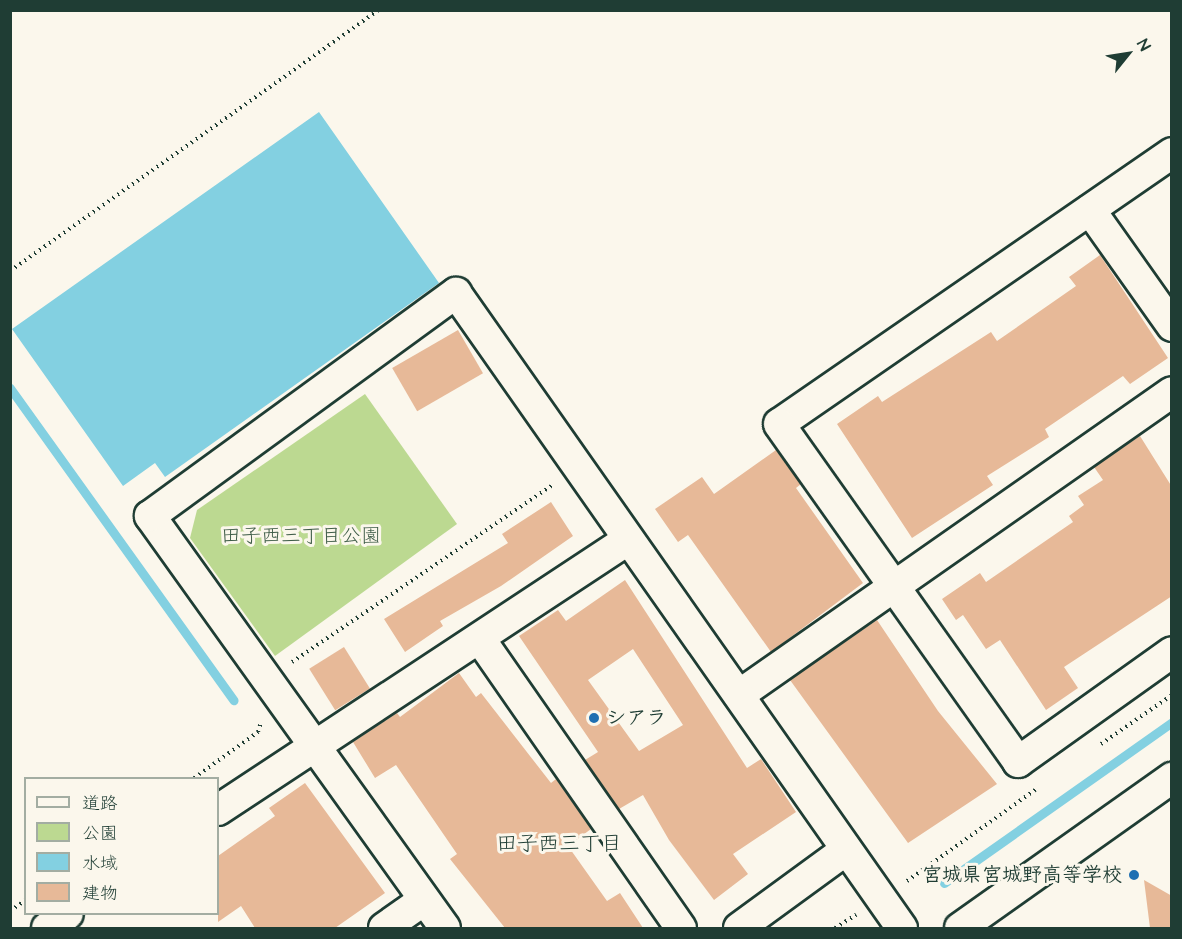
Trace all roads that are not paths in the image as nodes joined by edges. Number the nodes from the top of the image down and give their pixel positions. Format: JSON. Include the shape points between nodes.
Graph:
{"nodes":[{"id":1,"x":1172,"y":153,"type":"edge"},
{"id":2,"x":1090,"y":210,"type":"junction"},
{"id":3,"x":1172,"y":326,"type":"edge"},
{"id":4,"x":1172,"y":392,"type":"edge"},
{"id":5,"x":627,"y":540,"type":"junction"},
{"id":6,"x":895,"y":585,"type":"junction"},
{"id":7,"x":480,"y":639,"type":"junction"},
{"id":8,"x":1172,"y":652,"type":"edge"},
{"id":9,"x":739,"y":695,"type":"junction"},
{"id":10,"x":312,"y":745,"type":"junction"},
{"id":11,"x":1172,"y":778,"type":"edge"},
{"id":12,"x":219,"y":809,"type":"edge"},
{"id":13,"x":846,"y":850,"type":"junction"},
{"id":14,"x":424,"y":900,"type":"junction"},
{"id":15,"x":66,"y":915,"type":"edge"},
{"id":16,"x":47,"y":928,"type":"edge"},
{"id":17,"x":384,"y":928,"type":"edge"},
{"id":18,"x":445,"y":928,"type":"edge"},
{"id":19,"x":681,"y":928,"type":"edge"},
{"id":20,"x":739,"y":928,"type":"edge"},
{"id":21,"x":902,"y":928,"type":"edge"},
{"id":22,"x":960,"y":928,"type":"edge"}],
"edges":[{"from":1,"to":2,"type":"street"},
{"from":2,"to":3,"type":"street"},
{"from":2,"to":6,"type":"street","via":[[779,424]]},
{"from":4,"to":6,"type":"street"},
{"from":5,"to":7,"type":"street"},
{"from":5,"to":9,"type":"street"},
{"from":5,"to":10,"type":"street","via":[[456,293],[150,516]]},
{"from":6,"to":8,"type":"street","via":[[1018,762]]},
{"from":6,"to":9,"type":"street"},
{"from":7,"to":10,"type":"street"},
{"from":7,"to":19,"type":"street"},
{"from":9,"to":13,"type":"street"},
{"from":10,"to":12,"type":"street"},
{"from":10,"to":14,"type":"street"},
{"from":11,"to":22,"type":"street"},
{"from":13,"to":20,"type":"street"},
{"from":13,"to":21,"type":"street"},
{"from":14,"to":17,"type":"street"},
{"from":14,"to":18,"type":"street"},
{"from":15,"to":16,"type":"street"}]}
